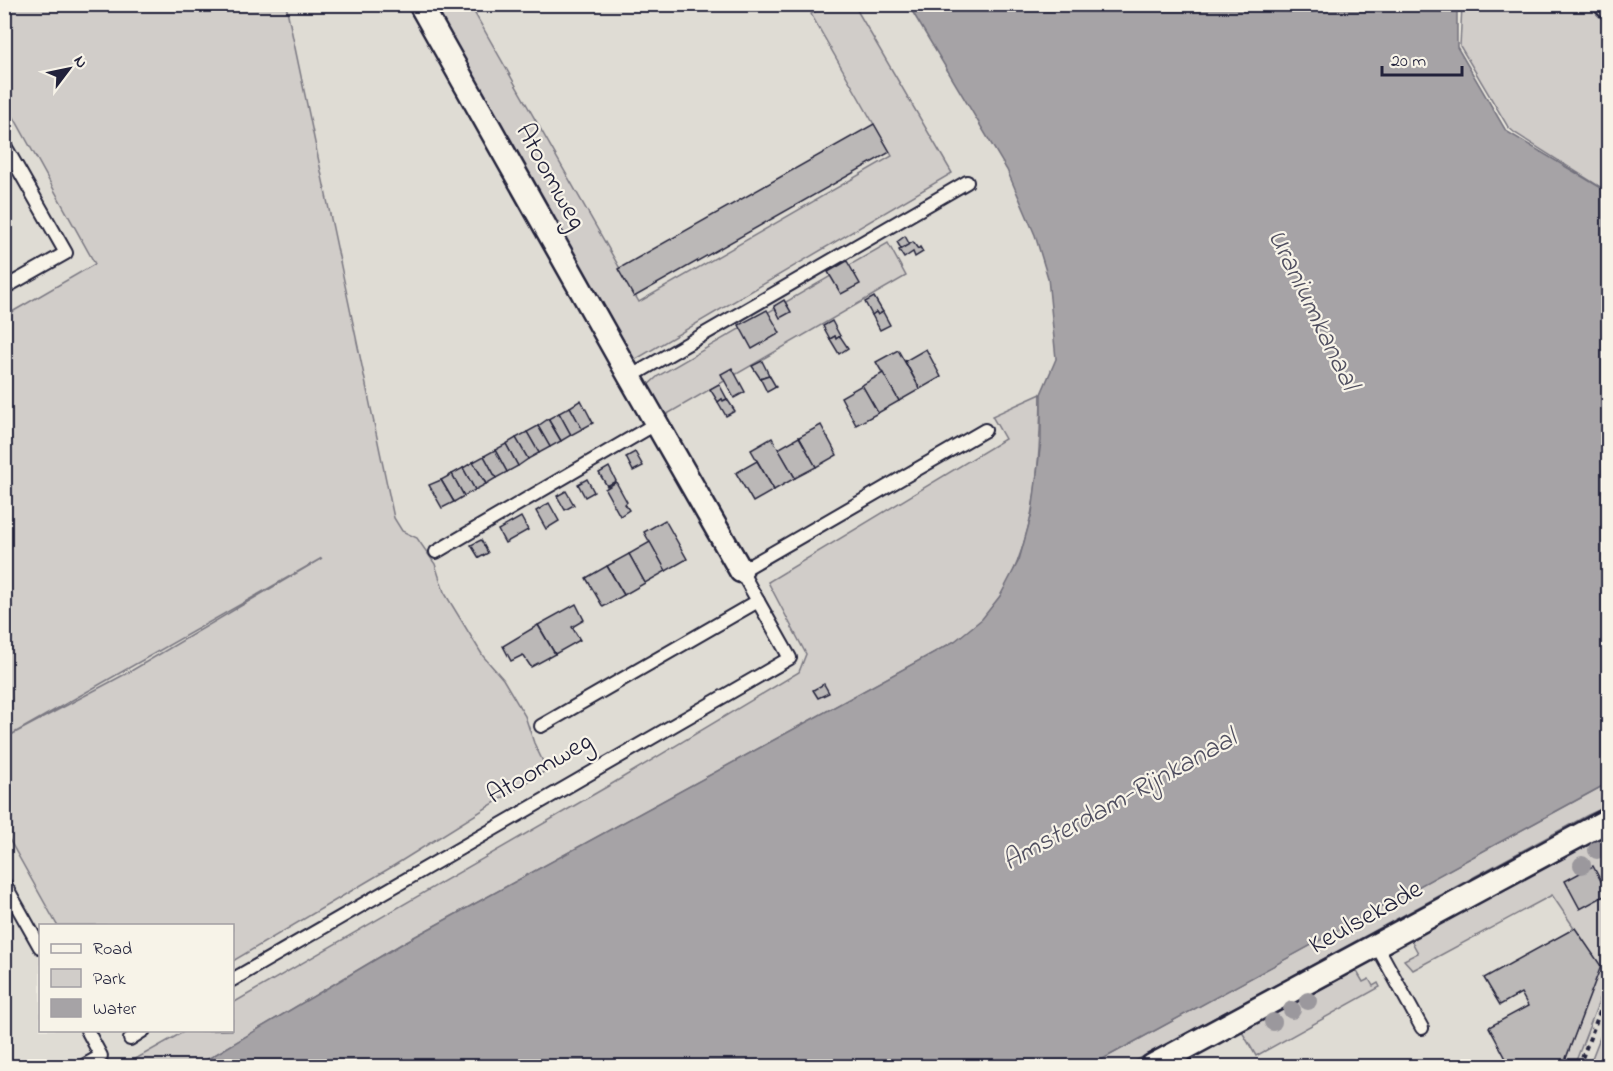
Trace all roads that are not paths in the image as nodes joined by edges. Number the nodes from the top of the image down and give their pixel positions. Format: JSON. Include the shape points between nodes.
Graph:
{"nodes":[{"id":1,"x":420,"y":4,"type":"edge"},
{"id":2,"x":1605,"y":4,"type":"edge"},
{"id":3,"x":1608,"y":7,"type":"edge"},
{"id":4,"x":4,"y":144,"type":"edge"},
{"id":5,"x":967,"y":182,"type":"dead end"},
{"id":6,"x":4,"y":288,"type":"edge"},
{"id":7,"x":630,"y":377,"type":"junction"},
{"id":8,"x":657,"y":423,"type":"junction"},
{"id":9,"x":985,"y":430,"type":"dead end"},
{"id":10,"x":436,"y":552,"type":"dead end"},
{"id":11,"x":741,"y":571,"type":"junction"},
{"id":12,"x":758,"y":601,"type":"junction"},
{"id":13,"x":541,"y":726,"type":"dead end"},
{"id":14,"x":1608,"y":820,"type":"edge"},
{"id":15,"x":4,"y":883,"type":"edge"},
{"id":16,"x":1376,"y":944,"type":"junction"},
{"id":17,"x":39,"y":945,"type":"edge"},
{"id":18,"x":234,"y":979,"type":"edge"},
{"id":19,"x":1422,"y":1028,"type":"dead end"},
{"id":20,"x":88,"y":1032,"type":"edge"},
{"id":21,"x":141,"y":1032,"type":"edge"},
{"id":22,"x":130,"y":1039,"type":"dead end"},
{"id":23,"x":83,"y":1066,"type":"edge"},
{"id":24,"x":1152,"y":1066,"type":"edge"}],
"edges":[{"from":1,"to":7,"type":"street","name":"Atoomweg"},
{"from":2,"to":3,"type":"street"},
{"from":4,"to":6,"type":"lane","via":[[66,253]]},
{"from":5,"to":7,"type":"lane"},
{"from":7,"to":8,"type":"street","name":"Atoomweg"},
{"from":8,"to":10,"type":"lane"},
{"from":8,"to":11,"type":"street","name":"Atoomweg"},
{"from":9,"to":11,"type":"lane"},
{"from":11,"to":12,"type":"lane","name":"Atoomweg"},
{"from":12,"to":13,"type":"lane"},
{"from":12,"to":18,"type":"lane","name":"Atoomweg","via":[[790,658]]},
{"from":14,"to":16,"type":"street","name":"Keulsekade"},
{"from":15,"to":17,"type":"lane"},
{"from":16,"to":19,"type":"lane"},
{"from":16,"to":24,"type":"street","name":"Keulsekade"},
{"from":20,"to":23,"type":"lane","via":[[101,1056]]},
{"from":21,"to":22,"type":"lane"}]}
